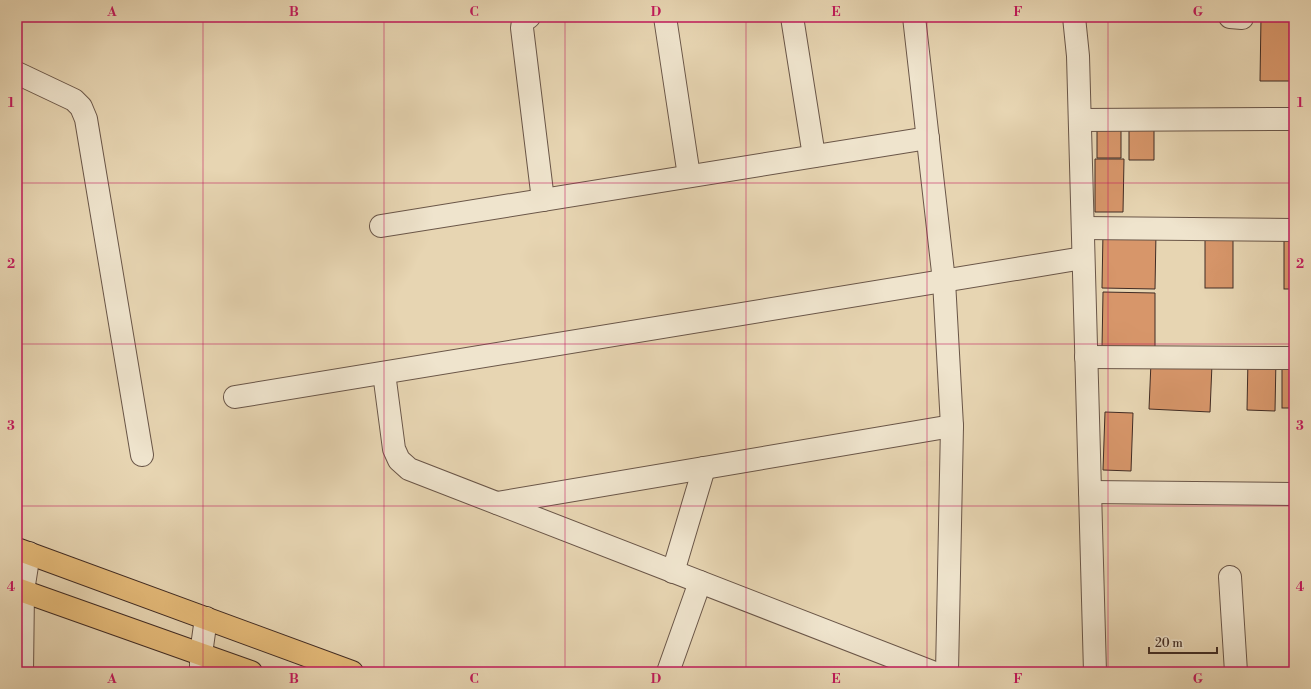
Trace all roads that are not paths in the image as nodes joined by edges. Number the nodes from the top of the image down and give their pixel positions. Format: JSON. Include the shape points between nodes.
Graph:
{"nodes":[{"id":1,"x":529,"y":17,"type":"edge"},
{"id":2,"x":665,"y":17,"type":"edge"},
{"id":3,"x":792,"y":17,"type":"edge"},
{"id":4,"x":914,"y":17,"type":"edge"},
{"id":5,"x":1074,"y":17,"type":"edge"},
{"id":6,"x":17,"y":73,"type":"edge"},
{"id":7,"x":1294,"y":119,"type":"edge"},
{"id":8,"x":1080,"y":120,"type":"junction"},
{"id":9,"x":928,"y":138,"type":"junction"},
{"id":10,"x":814,"y":156,"type":"junction"},
{"id":11,"x":689,"y":176,"type":"junction"},
{"id":12,"x":543,"y":200,"type":"junction"},
{"id":13,"x":381,"y":226,"type":"dead end"},
{"id":14,"x":1082,"y":228,"type":"junction"},
{"id":15,"x":1294,"y":230,"type":"edge"},
{"id":16,"x":1083,"y":258,"type":"junction"},
{"id":17,"x":944,"y":281,"type":"junction"},
{"id":18,"x":1086,"y":357,"type":"junction"},
{"id":19,"x":1294,"y":358,"type":"edge"},
{"id":20,"x":384,"y":373,"type":"junction"},
{"id":21,"x":235,"y":397,"type":"dead end"},
{"id":22,"x":952,"y":426,"type":"junction"},
{"id":23,"x":142,"y":455,"type":"dead end"},
{"id":24,"x":704,"y":468,"type":"junction"},
{"id":25,"x":1090,"y":492,"type":"junction"},
{"id":26,"x":1294,"y":494,"type":"edge"},
{"id":27,"x":497,"y":503,"type":"junction"},
{"id":28,"x":23,"y":551,"type":"edge"},
{"id":29,"x":673,"y":572,"type":"junction"},
{"id":30,"x":1230,"y":577,"type":"dead end"},
{"id":31,"x":700,"y":582,"type":"junction"},
{"id":32,"x":20,"y":590,"type":"edge"},
{"id":33,"x":206,"y":618,"type":"junction"},
{"id":34,"x":201,"y":663,"type":"edge"},
{"id":35,"x":22,"y":672,"type":"edge"},
{"id":36,"x":251,"y":672,"type":"edge"},
{"id":37,"x":352,"y":672,"type":"edge"},
{"id":38,"x":668,"y":672,"type":"edge"},
{"id":39,"x":932,"y":672,"type":"edge"},
{"id":40,"x":946,"y":672,"type":"edge"},
{"id":41,"x":1095,"y":672,"type":"edge"},
{"id":42,"x":1236,"y":672,"type":"edge"}],
"edges":[{"from":1,"to":12,"type":"street","via":[[523,21],[522,28]]},
{"from":2,"to":11,"type":"street"},
{"from":3,"to":10,"type":"street"},
{"from":4,"to":9,"type":"street"},
{"from":5,"to":8,"type":"street"},
{"from":6,"to":23,"type":"street","via":[[74,100],[81,107],[86,119]]},
{"from":7,"to":8,"type":"street"},
{"from":8,"to":14,"type":"street"},
{"from":9,"to":10,"type":"street"},
{"from":9,"to":17,"type":"street"},
{"from":10,"to":11,"type":"street"},
{"from":11,"to":12,"type":"street"},
{"from":12,"to":13,"type":"street"},
{"from":14,"to":15,"type":"street"},
{"from":14,"to":16,"type":"street"},
{"from":16,"to":17,"type":"street"},
{"from":16,"to":18,"type":"street"},
{"from":17,"to":20,"type":"street"},
{"from":17,"to":22,"type":"street"},
{"from":18,"to":19,"type":"street"},
{"from":18,"to":25,"type":"street"},
{"from":20,"to":21,"type":"street"},
{"from":20,"to":27,"type":"street","via":[[394,449],[399,460],[410,469]]},
{"from":22,"to":24,"type":"street"},
{"from":22,"to":40,"type":"street"},
{"from":24,"to":27,"type":"street"},
{"from":24,"to":29,"type":"street"},
{"from":25,"to":26,"type":"street"},
{"from":25,"to":41,"type":"street"},
{"from":27,"to":29,"type":"street"},
{"from":28,"to":32,"type":"street"},
{"from":28,"to":33,"type":"main road"},
{"from":29,"to":31,"type":"street"},
{"from":30,"to":42,"type":"street"},
{"from":31,"to":38,"type":"street"},
{"from":31,"to":39,"type":"street"},
{"from":32,"to":34,"type":"main road"},
{"from":32,"to":35,"type":"street"},
{"from":33,"to":34,"type":"street"},
{"from":33,"to":37,"type":"main road"},
{"from":34,"to":36,"type":"main road"}]}
